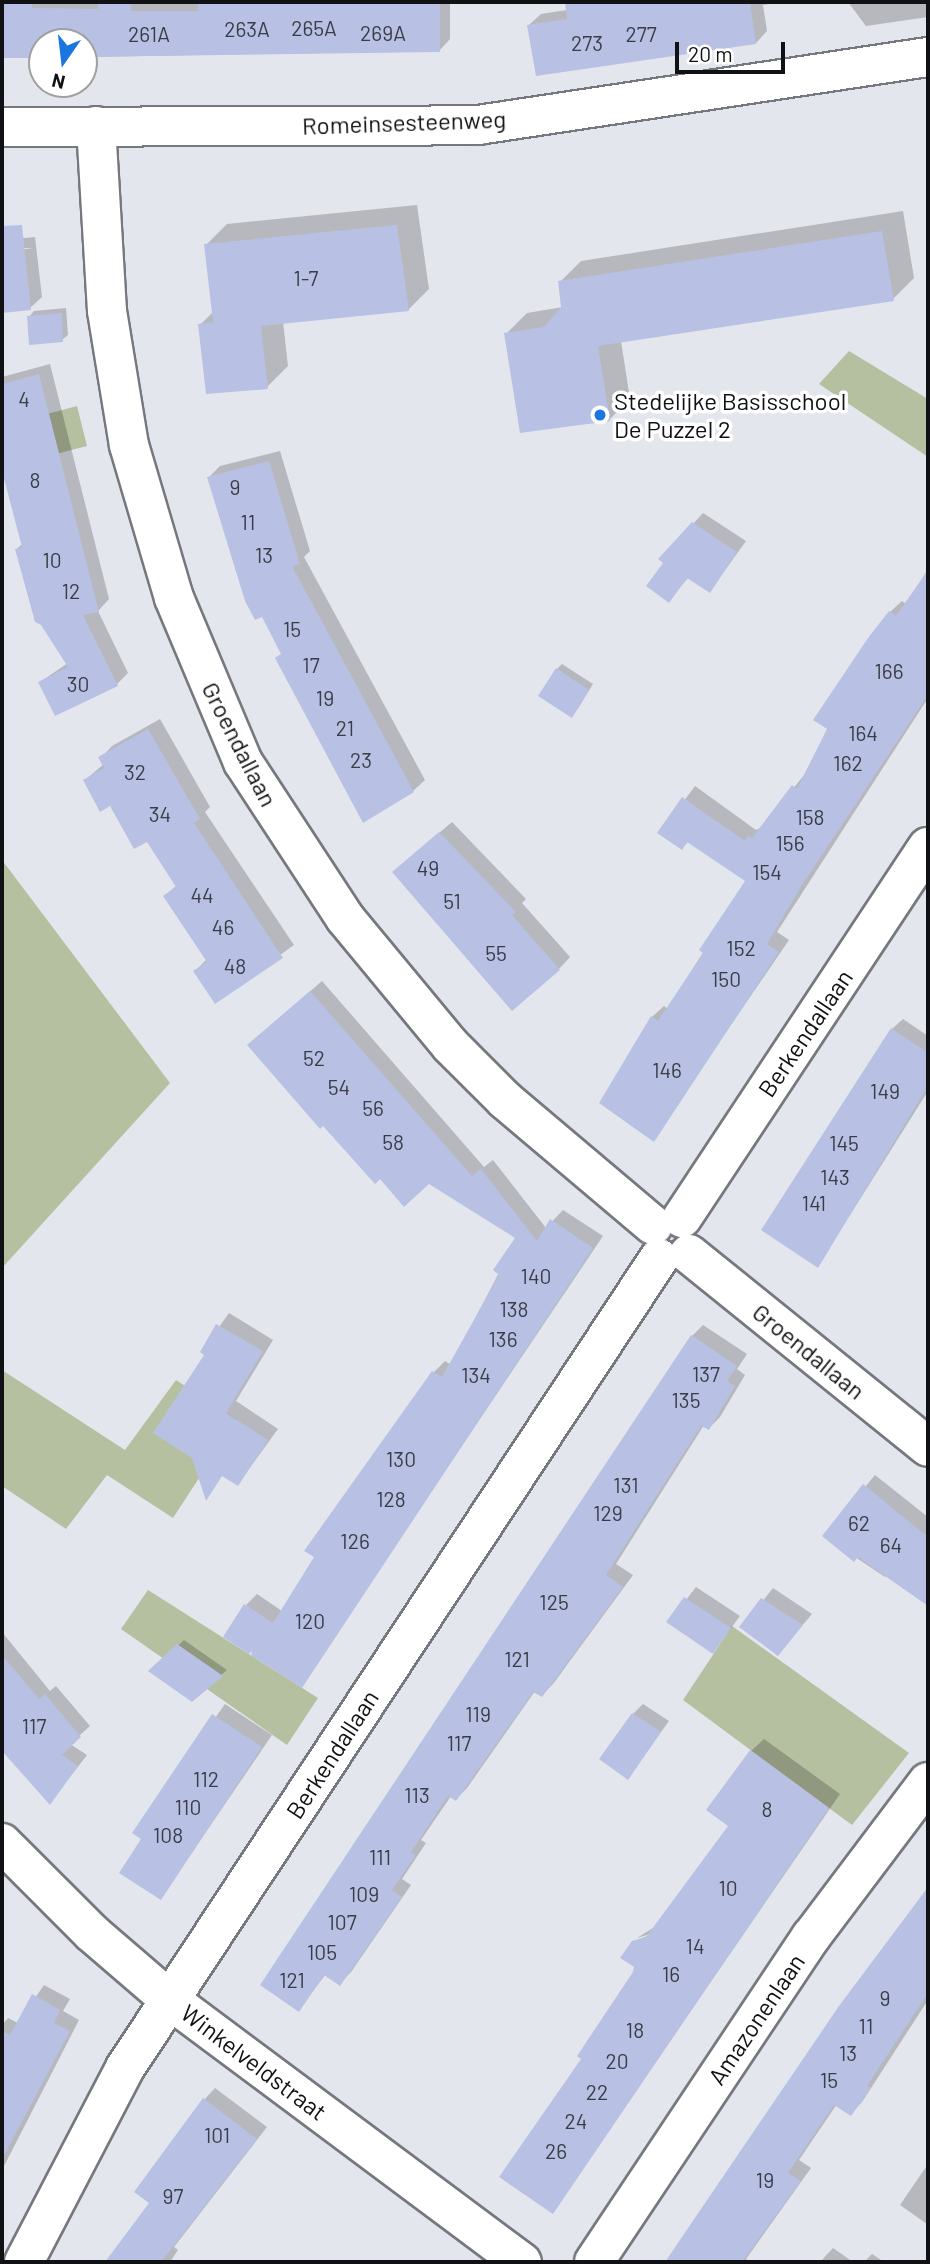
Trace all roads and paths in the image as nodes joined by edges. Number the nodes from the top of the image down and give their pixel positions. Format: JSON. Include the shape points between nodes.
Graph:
{"nodes":[{"id":1,"x":928,"y":57,"type":"edge"},
{"id":2,"x":96,"y":126,"type":"junction"},
{"id":3,"x":2,"y":127,"type":"edge"},
{"id":4,"x":928,"y":848,"type":"edge"},
{"id":5,"x":671,"y":1239,"type":"junction"},
{"id":6,"x":928,"y":1447,"type":"edge"},
{"id":7,"x":928,"y":1782,"type":"edge"},
{"id":8,"x":2,"y":1843,"type":"edge"},
{"id":9,"x":170,"y":2000,"type":"junction"},
{"id":10,"x":24,"y":2262,"type":"edge"},
{"id":11,"x":522,"y":2262,"type":"edge"},
{"id":12,"x":594,"y":2262,"type":"edge"}],
"edges":[{"from":1,"to":2,"type":"street","name":"Romeinsesteenweg","via":[[478,124]]},
{"from":2,"to":3,"type":"street","name":"Romeinsesteenweg"},
{"from":2,"to":5,"type":"street","name":"Groendallaan","via":[[107,311],[129,445],[173,597],[243,762],[345,918],[450,1045],[505,1100]]},
{"from":4,"to":5,"type":"street","name":"Berkendallaan"},
{"from":5,"to":6,"type":"street","name":"Groendallaan"},
{"from":5,"to":9,"type":"street","name":"Berkendallaan"},
{"from":7,"to":12,"type":"street","name":"Amazonenlaan","via":[[811,1937]]},
{"from":8,"to":9,"type":"street","name":"Winkelveldstraat","via":[[92,1933]]},
{"from":9,"to":10,"type":"street","name":"Berkendallaan","via":[[98,2115]]},
{"from":9,"to":11,"type":"street","name":"Winkelveldstraat"}]}
